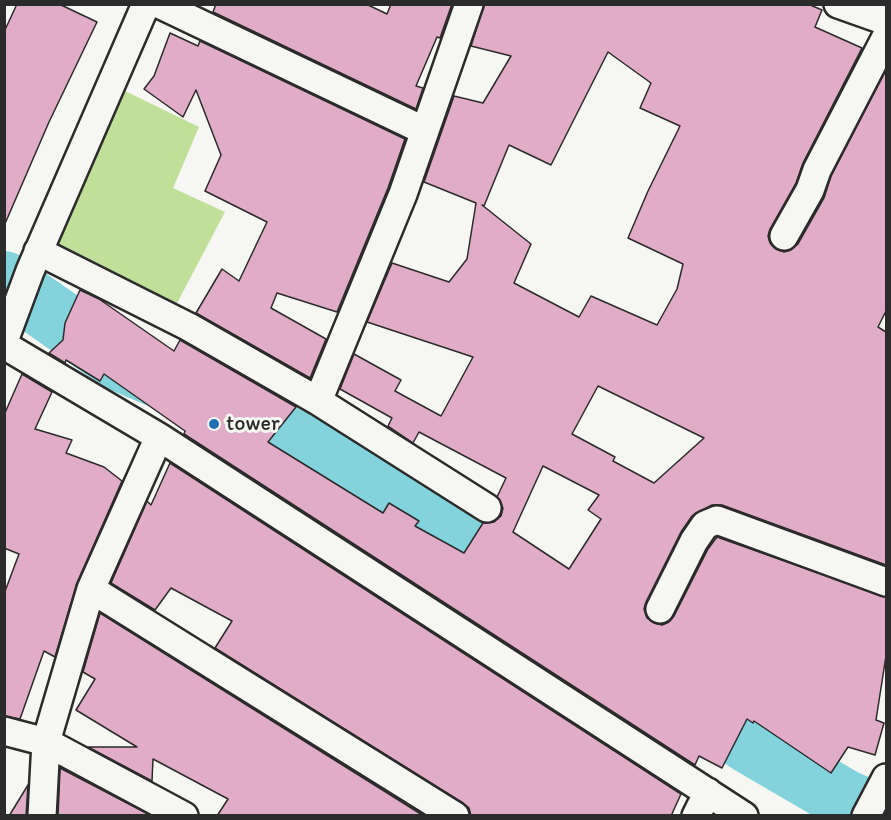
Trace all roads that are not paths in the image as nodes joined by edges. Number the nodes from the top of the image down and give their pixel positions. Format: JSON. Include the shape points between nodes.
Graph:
{"nodes":[{"id":1,"x":146,"y":4,"type":"edge"},
{"id":2,"x":159,"y":4,"type":"edge"},
{"id":3,"x":469,"y":4,"type":"edge"},
{"id":4,"x":838,"y":4,"type":"edge"},
{"id":5,"x":886,"y":21,"type":"edge"},
{"id":6,"x":886,"y":37,"type":"edge"},
{"id":7,"x":425,"y":131,"type":"junction"},
{"id":8,"x":784,"y":236,"type":"dead end"},
{"id":9,"x":34,"y":261,"type":"junction"},
{"id":10,"x":4,"y":343,"type":"edge"},
{"id":11,"x":318,"y":400,"type":"junction"},
{"id":12,"x":159,"y":437,"type":"junction"},
{"id":13,"x":487,"y":508,"type":"dead end"},
{"id":14,"x":886,"y":582,"type":"edge"},
{"id":15,"x":91,"y":589,"type":"junction"},
{"id":16,"x":660,"y":609,"type":"dead end"},
{"id":17,"x":4,"y":731,"type":"edge"},
{"id":18,"x":46,"y":742,"type":"junction"},
{"id":19,"x":886,"y":778,"type":"edge"},
{"id":20,"x":702,"y":804,"type":"edge"},
{"id":21,"x":42,"y":816,"type":"edge"},
{"id":22,"x":184,"y":816,"type":"edge"},
{"id":23,"x":455,"y":816,"type":"edge"},
{"id":24,"x":744,"y":816,"type":"edge"},
{"id":25,"x":867,"y":816,"type":"edge"}],
"edges":[{"from":1,"to":9,"type":"street"},
{"from":2,"to":7,"type":"street"},
{"from":3,"to":7,"type":"street"},
{"from":4,"to":5,"type":"street"},
{"from":6,"to":8,"type":"street"},
{"from":7,"to":11,"type":"street"},
{"from":9,"to":10,"type":"street"},
{"from":9,"to":11,"type":"street","via":[[189,327]]},
{"from":10,"to":12,"type":"street"},
{"from":11,"to":13,"type":"street"},
{"from":12,"to":15,"type":"street"},
{"from":12,"to":20,"type":"street"},
{"from":14,"to":16,"type":"street","via":[[717,520],[705,525],[694,541]]},
{"from":15,"to":18,"type":"street"},
{"from":15,"to":23,"type":"street"},
{"from":17,"to":18,"type":"street"},
{"from":18,"to":21,"type":"street"},
{"from":18,"to":22,"type":"street"},
{"from":19,"to":25,"type":"street"},
{"from":20,"to":24,"type":"street"}]}
